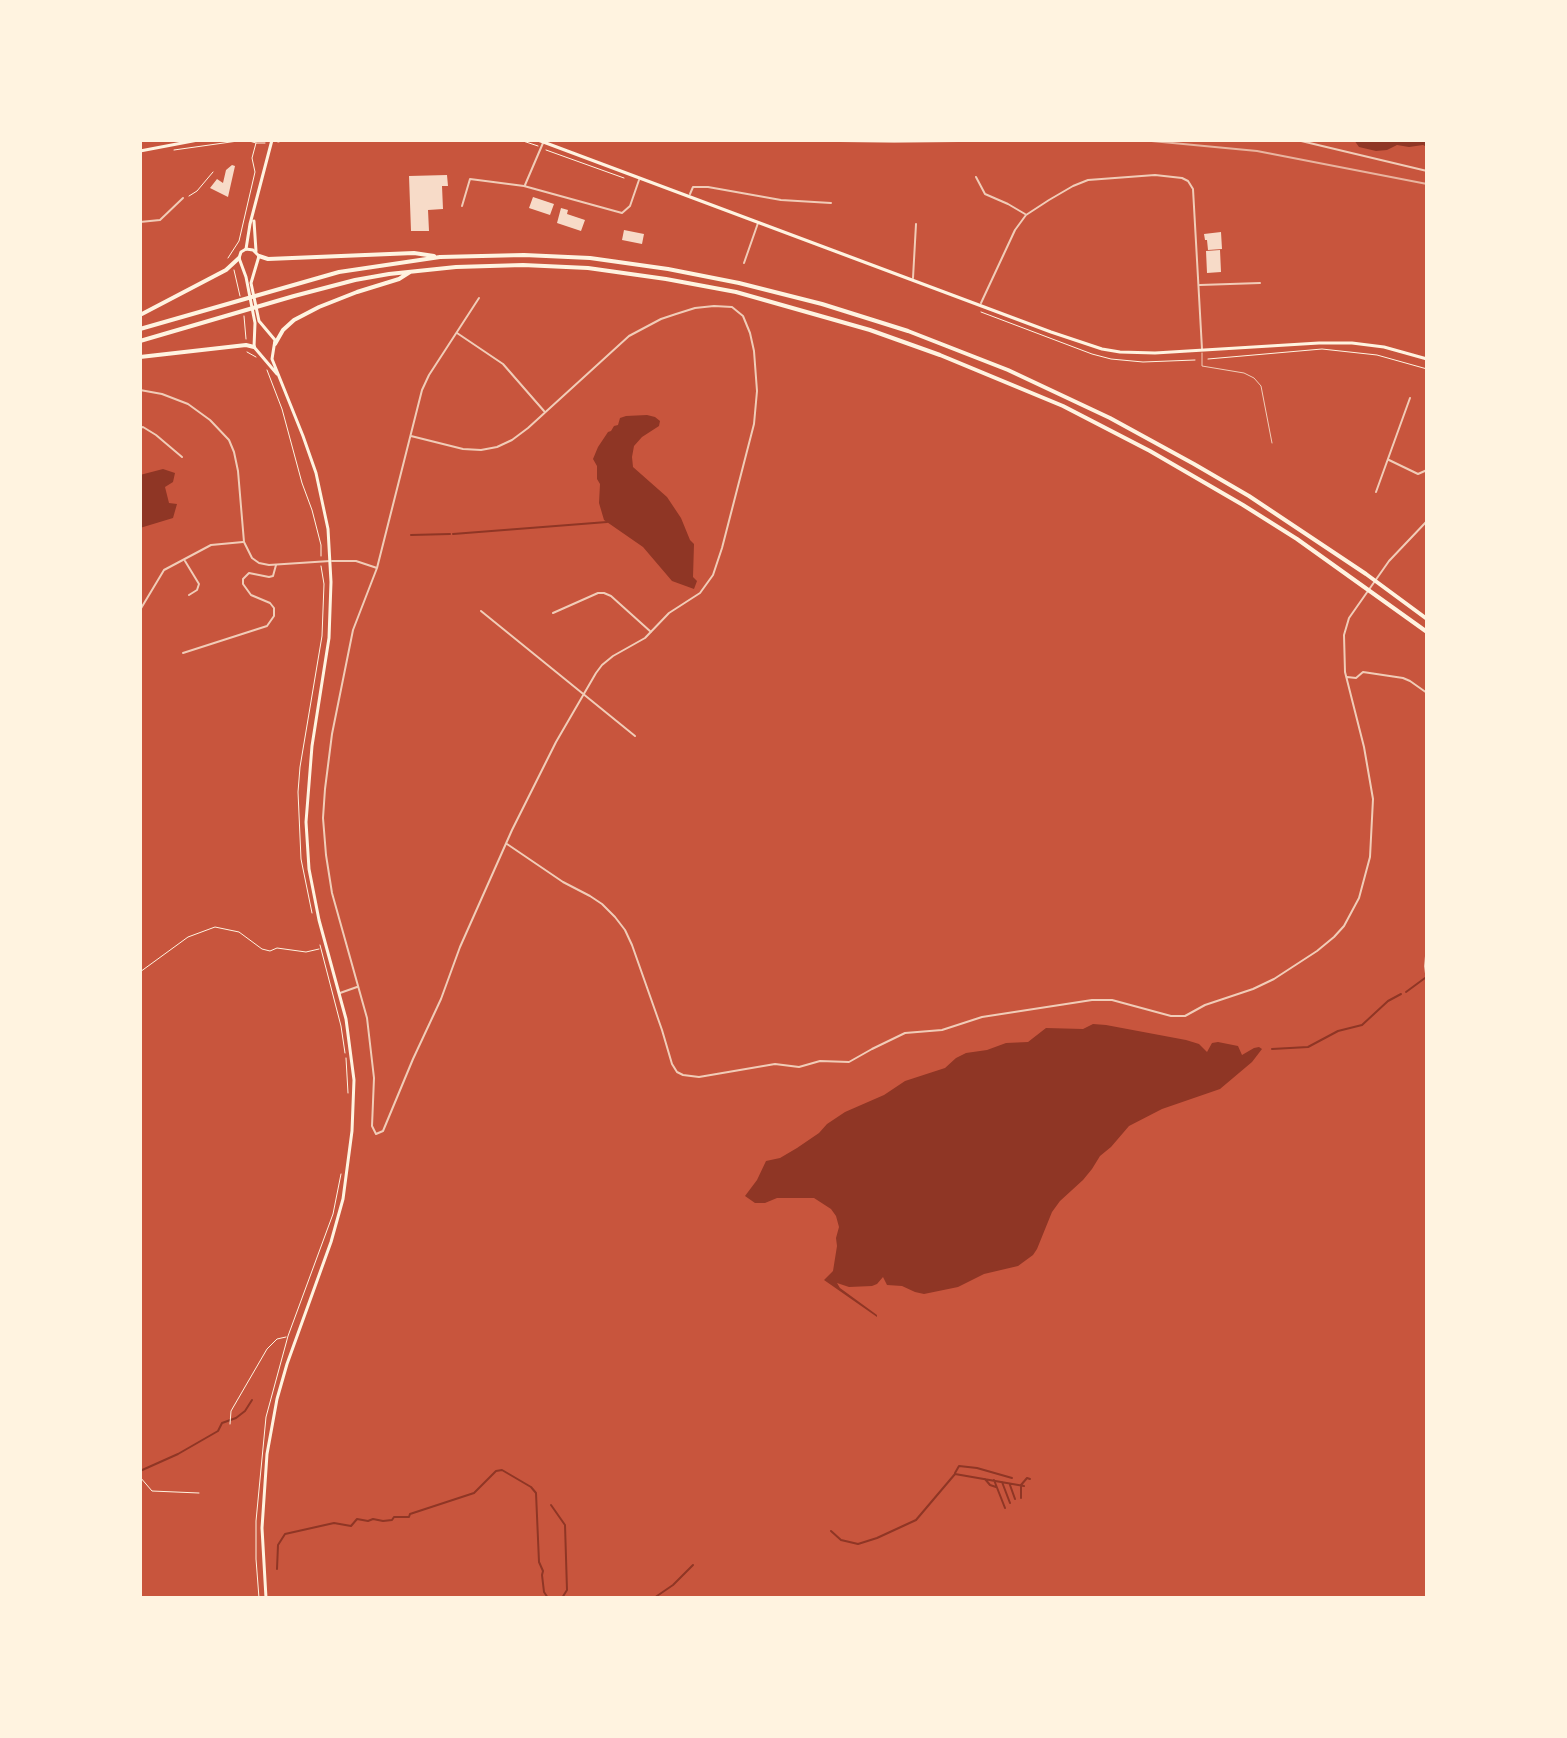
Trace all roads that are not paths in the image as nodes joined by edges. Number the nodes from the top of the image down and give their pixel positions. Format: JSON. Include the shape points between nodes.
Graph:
{"nodes":[{"id":1,"x":198,"y":140,"type":"edge"},
{"id":2,"x":272,"y":140,"type":"edge"},
{"id":3,"x":1297,"y":140,"type":"edge"},
{"id":4,"x":541,"y":141,"type":"edge"},
{"id":5,"x":140,"y":151,"type":"edge"},
{"id":6,"x":1427,"y":171,"type":"edge"},
{"id":7,"x":640,"y":177,"type":"junction"},
{"id":8,"x":976,"y":177,"type":"dead end"},
{"id":9,"x":524,"y":186,"type":"junction"},
{"id":10,"x":690,"y":195,"type":"junction"},
{"id":11,"x":183,"y":198,"type":"road end"},
{"id":12,"x":831,"y":203,"type":"dead end"},
{"id":13,"x":462,"y":206,"type":"dead end"},
{"id":14,"x":1026,"y":215,"type":"junction"},
{"id":15,"x":253,"y":218,"type":"junction"},
{"id":16,"x":140,"y":222,"type":"edge"},
{"id":17,"x":759,"y":222,"type":"junction"},
{"id":18,"x":916,"y":224,"type":"dead end"},
{"id":19,"x":246,"y":249,"type":"junction"},
{"id":20,"x":258,"y":254,"type":"junction"},
{"id":21,"x":440,"y":257,"type":"junction"},
{"id":22,"x":239,"y":258,"type":"junction"},
{"id":23,"x":744,"y":263,"type":"dead end"},
{"id":24,"x":412,"y":271,"type":"junction"},
{"id":25,"x":913,"y":279,"type":"junction"},
{"id":26,"x":249,"y":283,"type":"junction"},
{"id":27,"x":1260,"y":283,"type":"dead end"},
{"id":28,"x":1199,"y":286,"type":"junction"},
{"id":29,"x":479,"y":298,"type":"dead end"},
{"id":30,"x":980,"y":304,"type":"junction"},
{"id":31,"x":140,"y":315,"type":"edge"},
{"id":32,"x":257,"y":322,"type":"junction"},
{"id":33,"x":140,"y":329,"type":"edge"},
{"id":34,"x":456,"y":333,"type":"junction"},
{"id":35,"x":140,"y":341,"type":"edge"},
{"id":36,"x":274,"y":346,"type":"junction"},
{"id":37,"x":254,"y":347,"type":"junction"},
{"id":38,"x":1202,"y":350,"type":"junction"},
{"id":39,"x":261,"y":354,"type":"junction"},
{"id":40,"x":140,"y":357,"type":"edge"},
{"id":41,"x":1427,"y":359,"type":"edge"},
{"id":42,"x":277,"y":374,"type":"junction"},
{"id":43,"x":140,"y":390,"type":"edge"},
{"id":44,"x":1410,"y":398,"type":"dead end"},
{"id":45,"x":545,"y":412,"type":"junction"},
{"id":46,"x":140,"y":428,"type":"edge"},
{"id":47,"x":411,"y":436,"type":"junction"},
{"id":48,"x":1272,"y":443,"type":"dead end"},
{"id":49,"x":182,"y":457,"type":"dead end"},
{"id":50,"x":1388,"y":460,"type":"junction"},
{"id":51,"x":1427,"y":470,"type":"edge"},
{"id":52,"x":1376,"y":492,"type":"dead end"},
{"id":53,"x":1427,"y":521,"type":"edge"},
{"id":54,"x":244,"y":542,"type":"junction"},
{"id":55,"x":184,"y":560,"type":"junction"},
{"id":56,"x":330,"y":561,"type":"junction"},
{"id":57,"x":276,"y":564,"type":"junction"},
{"id":58,"x":377,"y":568,"type":"junction"},
{"id":59,"x":189,"y":595,"type":"dead end"},
{"id":60,"x":140,"y":610,"type":"edge"},
{"id":61,"x":481,"y":611,"type":"dead end"},
{"id":62,"x":553,"y":613,"type":"dead end"},
{"id":63,"x":1427,"y":619,"type":"edge"},
{"id":64,"x":1427,"y":632,"type":"edge"},
{"id":65,"x":652,"y":633,"type":"junction"},
{"id":66,"x":183,"y":653,"type":"dead end"},
{"id":67,"x":1347,"y":677,"type":"junction"},
{"id":68,"x":1427,"y":693,"type":"edge"},
{"id":69,"x":585,"y":695,"type":"junction"},
{"id":70,"x":635,"y":736,"type":"dead end"},
{"id":71,"x":506,"y":844,"type":"junction"},
{"id":72,"x":1427,"y":946,"type":"edge"},
{"id":73,"x":1427,"y":981,"type":"edge"},
{"id":74,"x":358,"y":987,"type":"junction"},
{"id":75,"x":339,"y":994,"type":"junction"},
{"id":76,"x":266,"y":1598,"type":"edge"}],
"edges":[{"from":1,"to":5,"type":"main road"},
{"from":2,"to":15,"type":"main road"},
{"from":3,"to":6,"type":"street"},
{"from":4,"to":7,"type":"main road"},
{"from":4,"to":9,"type":"street"},
{"from":7,"to":9,"type":"street","via":[[630,206],[622,213]]},
{"from":7,"to":10,"type":"main road"},
{"from":8,"to":14,"type":"street","via":[[985,194]]},
{"from":9,"to":13,"type":"street","via":[[470,179]]},
{"from":10,"to":12,"type":"street","via":[[693,187],[708,187]]},
{"from":10,"to":17,"type":"main road"},
{"from":11,"to":16,"type":"street","via":[[160,220]]},
{"from":14,"to":28,"type":"street","via":[[1088,180],[1182,178],[1193,189]]},
{"from":14,"to":30,"type":"street"},
{"from":15,"to":19,"type":"main road"},
{"from":15,"to":20,"type":"main road"},
{"from":17,"to":23,"type":"street"},
{"from":17,"to":25,"type":"main road"},
{"from":18,"to":25,"type":"street"},
{"from":19,"to":20,"type":"main road"},
{"from":19,"to":22,"type":"main road"},
{"from":20,"to":21,"type":"highway","via":[[268,259],[414,253]]},
{"from":20,"to":26,"type":"main road"},
{"from":21,"to":33,"type":"highway","via":[[339,272]]},
{"from":21,"to":63,"type":"highway","via":[[549,255],[627,262],[783,294],[908,331],[1040,384],[1155,441],[1303,530]]},
{"from":22,"to":26,"type":"main road"},
{"from":22,"to":31,"type":"highway"},
{"from":24,"to":35,"type":"highway","via":[[321,288]]},
{"from":24,"to":36,"type":"highway","via":[[294,320]]},
{"from":24,"to":64,"type":"highway","via":[[523,265],[624,272],[736,292],[870,330],[1063,406],[1150,451],[1297,539]]},
{"from":25,"to":30,"type":"main road"},
{"from":26,"to":32,"type":"main road"},
{"from":27,"to":28,"type":"street"},
{"from":28,"to":38,"type":"street"},
{"from":29,"to":34,"type":"street"},
{"from":30,"to":38,"type":"main road","via":[[1102,349],[1140,354]]},
{"from":32,"to":36,"type":"main road","via":[[273,337]]},
{"from":32,"to":37,"type":"main road"},
{"from":34,"to":45,"type":"street","via":[[503,364]]},
{"from":34,"to":47,"type":"street","via":[[422,390]]},
{"from":36,"to":39,"type":"main road","via":[[270,354]]},
{"from":36,"to":42,"type":"main road"},
{"from":37,"to":39,"type":"main road"},
{"from":37,"to":40,"type":"highway"},
{"from":38,"to":41,"type":"main road","via":[[1362,344]]},
{"from":38,"to":48,"type":"lane","via":[[1202,366],[1244,373],[1261,386]]},
{"from":39,"to":42,"type":"main road"},
{"from":42,"to":56,"type":"main road","via":[[316,473]]},
{"from":43,"to":54,"type":"street","via":[[188,404],[229,440],[237,460]]},
{"from":44,"to":50,"type":"street"},
{"from":45,"to":47,"type":"street","via":[[512,440],[481,450]]},
{"from":45,"to":65,"type":"street","via":[[629,336],[661,319],[714,306],[732,307],[747,323],[757,405],[722,548],[700,593],[669,613]]},
{"from":46,"to":49,"type":"street"},
{"from":47,"to":58,"type":"street"},
{"from":50,"to":51,"type":"street","via":[[1418,474]]},
{"from":50,"to":52,"type":"street"},
{"from":53,"to":67,"type":"street","via":[[1349,618],[1344,635]]},
{"from":54,"to":55,"type":"street","via":[[211,545]]},
{"from":54,"to":57,"type":"street","via":[[255,561]]},
{"from":55,"to":59,"type":"street","via":[[199,584]]},
{"from":55,"to":60,"type":"street","via":[[164,570]]},
{"from":56,"to":57,"type":"street"},
{"from":56,"to":58,"type":"street"},
{"from":56,"to":75,"type":"main road","via":[[329,638],[306,822],[309,869]]},
{"from":57,"to":66,"type":"street","via":[[273,576],[249,573],[243,579],[251,595],[274,608],[267,626]]},
{"from":58,"to":74,"type":"street","via":[[353,630],[332,734],[323,818],[332,893]]},
{"from":61,"to":69,"type":"street"},
{"from":62,"to":65,"type":"street","via":[[604,593]]},
{"from":65,"to":69,"type":"street","via":[[602,665]]},
{"from":67,"to":68,"type":"street","via":[[1363,672],[1403,678]]},
{"from":67,"to":71,"type":"street","via":[[1373,799],[1370,857],[1359,898],[1344,926],[1317,951],[1274,979],[1179,1017],[1112,1000],[1083,1001],[905,1033],[849,1062],[683,1075],[672,1064],[625,930],[602,904]]},
{"from":69,"to":70,"type":"street"},
{"from":69,"to":71,"type":"street"},
{"from":71,"to":74,"type":"street","via":[[385,1126],[376,1134],[372,1052]]},
{"from":72,"to":73,"type":"street"},
{"from":74,"to":75,"type":"street"},
{"from":75,"to":76,"type":"main road","via":[[354,1080],[350,1157],[337,1223],[287,1364],[273,1421],[262,1506]]}]}
